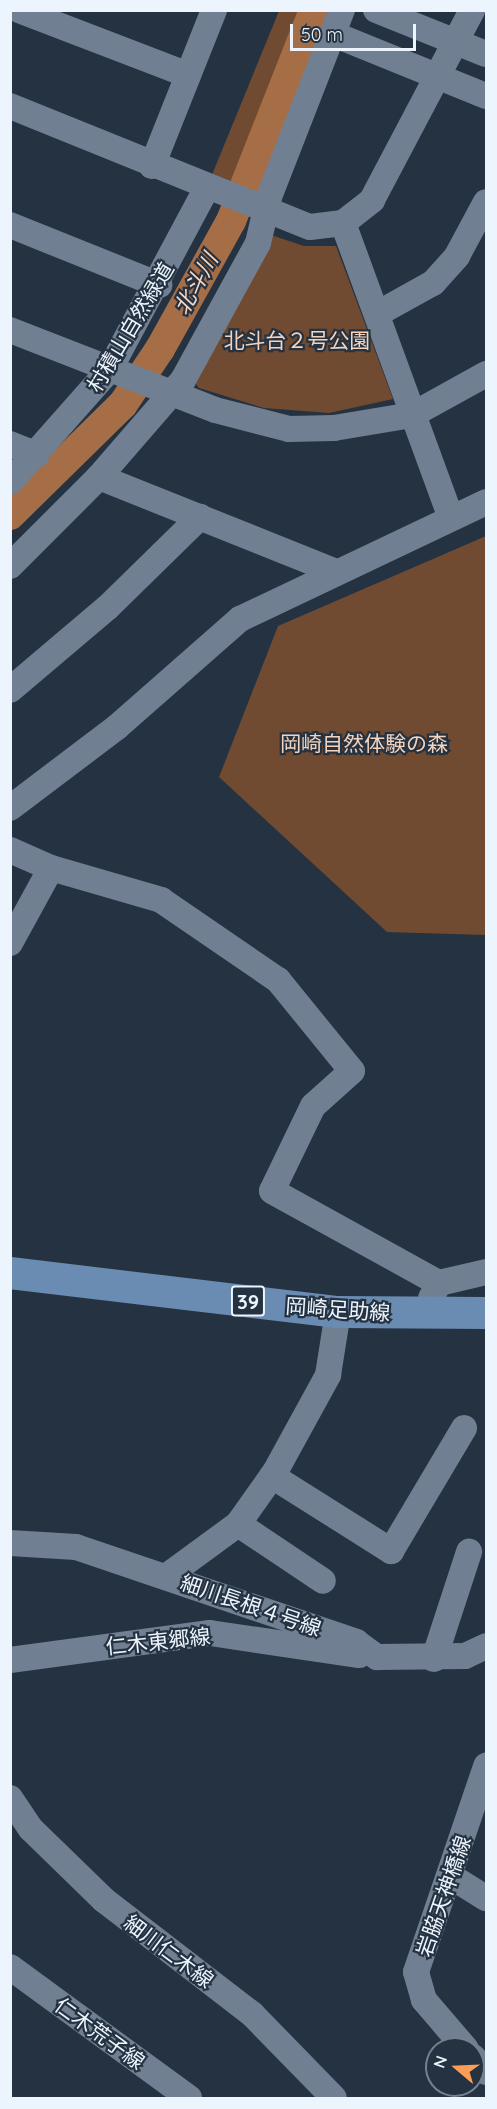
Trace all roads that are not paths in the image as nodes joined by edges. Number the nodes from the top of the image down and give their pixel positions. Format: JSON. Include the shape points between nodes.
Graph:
{"nodes":[{"id":1,"x":19,"y":10,"type":"edge"},
{"id":2,"x":214,"y":10,"type":"edge"},
{"id":3,"x":376,"y":10,"type":"edge"},
{"id":4,"x":472,"y":10,"type":"edge"},
{"id":5,"x":338,"y":22,"type":"edge"},
{"id":6,"x":455,"y":42,"type":"junction"},
{"id":7,"x":486,"y":54,"type":"edge"},
{"id":8,"x":188,"y":75,"type":"junction"},
{"id":9,"x":437,"y":76,"type":"junction"},
{"id":10,"x":486,"y":96,"type":"edge"},
{"id":11,"x":10,"y":106,"type":"edge"},
{"id":12,"x":152,"y":166,"type":"junction"},
{"id":13,"x":212,"y":189,"type":"junction"},
{"id":14,"x":486,"y":202,"type":"edge"},
{"id":15,"x":262,"y":208,"type":"junction"},
{"id":16,"x":343,"y":223,"type":"junction"},
{"id":17,"x":10,"y":225,"type":"edge"},
{"id":18,"x":159,"y":285,"type":"junction"},
{"id":19,"x":377,"y":314,"type":"junction"},
{"id":20,"x":10,"y":330,"type":"edge"},
{"id":21,"x":116,"y":371,"type":"junction"},
{"id":22,"x":486,"y":374,"type":"edge"},
{"id":23,"x":166,"y":390,"type":"junction"},
{"id":24,"x":412,"y":415,"type":"junction"},
{"id":25,"x":10,"y":444,"type":"edge"},
{"id":26,"x":37,"y":455,"type":"junction"},
{"id":27,"x":99,"y":477,"type":"junction"},
{"id":28,"x":10,"y":482,"type":"edge"},
{"id":29,"x":486,"y":502,"type":"edge"},
{"id":30,"x":200,"y":517,"type":"junction"},
{"id":31,"x":451,"y":518,"type":"junction"},
{"id":32,"x":10,"y":566,"type":"edge"},
{"id":33,"x":334,"y":571,"type":"junction"},
{"id":34,"x":10,"y":690,"type":"edge"},
{"id":35,"x":10,"y":808,"type":"edge"},
{"id":36,"x":10,"y":850,"type":"edge"},
{"id":37,"x":51,"y":868,"type":"junction"},
{"id":38,"x":10,"y":943,"type":"edge"},
{"id":39,"x":486,"y":1272,"type":"edge"},
{"id":40,"x":10,"y":1274,"type":"edge"},
{"id":41,"x":440,"y":1283,"type":"junction"},
{"id":42,"x":338,"y":1312,"type":"junction"},
{"id":43,"x":427,"y":1313,"type":"junction"},
{"id":44,"x":486,"y":1313,"type":"edge"},
{"id":45,"x":464,"y":1428,"type":"dead end"},
{"id":46,"x":272,"y":1476,"type":"junction"},
{"id":47,"x":238,"y":1524,"type":"junction"},
{"id":48,"x":10,"y":1543,"type":"edge"},
{"id":49,"x":469,"y":1552,"type":"dead end"},
{"id":50,"x":167,"y":1576,"type":"junction"},
{"id":51,"x":323,"y":1581,"type":"dead end"},
{"id":52,"x":486,"y":1646,"type":"edge"},
{"id":53,"x":377,"y":1657,"type":"junction"},
{"id":54,"x":434,"y":1659,"type":"junction"},
{"id":55,"x":10,"y":1660,"type":"edge"},
{"id":56,"x":486,"y":1766,"type":"edge"},
{"id":57,"x":11,"y":1802,"type":"edge"},
{"id":58,"x":452,"y":1877,"type":"junction"},
{"id":59,"x":486,"y":1898,"type":"edge"},
{"id":60,"x":10,"y":1967,"type":"edge"},
{"id":61,"x":456,"y":2037,"type":"edge"},
{"id":62,"x":189,"y":2098,"type":"edge"},
{"id":63,"x":334,"y":2098,"type":"edge"}],
"edges":[{"from":1,"to":8,"type":"street"},
{"from":2,"to":8,"type":"street"},
{"from":3,"to":6,"type":"street"},
{"from":4,"to":6,"type":"street"},
{"from":5,"to":9,"type":"street"},
{"from":5,"to":15,"type":"street"},
{"from":6,"to":7,"type":"street"},
{"from":6,"to":9,"type":"street"},
{"from":8,"to":12,"type":"street"},
{"from":9,"to":10,"type":"street"},
{"from":9,"to":16,"type":"street","via":[[372,200]]},
{"from":11,"to":12,"type":"street"},
{"from":12,"to":13,"type":"street"},
{"from":13,"to":15,"type":"street"},
{"from":13,"to":18,"type":"street","name":"村積山自然緑道"},
{"from":14,"to":19,"type":"street","via":[[456,256],[433,283]]},
{"from":15,"to":16,"type":"street","via":[[310,227]]},
{"from":15,"to":23,"type":"street","via":[[233,292],[183,380]]},
{"from":16,"to":19,"type":"street"},
{"from":17,"to":18,"type":"street"},
{"from":18,"to":21,"type":"street","name":"村積山自然緑道"},
{"from":19,"to":24,"type":"street"},
{"from":20,"to":21,"type":"street"},
{"from":21,"to":23,"type":"street"},
{"from":21,"to":26,"type":"street","name":"村積山自然緑道"},
{"from":22,"to":24,"type":"street"},
{"from":23,"to":24,"type":"street","via":[[236,417],[289,429],[334,428]]},
{"from":23,"to":27,"type":"street"},
{"from":24,"to":31,"type":"street"},
{"from":25,"to":26,"type":"street"},
{"from":26,"to":28,"type":"street","name":"村積山自然緑道"},
{"from":27,"to":30,"type":"street"},
{"from":27,"to":32,"type":"street"},
{"from":29,"to":31,"type":"street"},
{"from":30,"to":33,"type":"street"},
{"from":30,"to":34,"type":"street","via":[[108,607]]},
{"from":31,"to":33,"type":"street"},
{"from":33,"to":35,"type":"street","via":[[240,619],[117,727]]},
{"from":36,"to":37,"type":"street"},
{"from":37,"to":38,"type":"street"},
{"from":37,"to":41,"type":"street","via":[[161,900],[278,980],[352,1071],[313,1106],[272,1191]]},
{"from":39,"to":41,"type":"street"},
{"from":40,"to":42,"type":"main road","name":"岡崎足助線","number":"39"},
{"from":41,"to":43,"type":"street"},
{"from":42,"to":43,"type":"main road","name":"岡崎足助線","number":"39"},
{"from":42,"to":46,"type":"street","via":[[328,1375]]},
{"from":43,"to":44,"type":"main road","name":"岡崎足助線","number":"39"},
{"from":45,"to":46,"type":"street","via":[[391,1551]]},
{"from":46,"to":47,"type":"street"},
{"from":47,"to":50,"type":"street"},
{"from":47,"to":51,"type":"street"},
{"from":48,"to":50,"type":"street","name":"細川長根４号線","via":[[76,1547]]},
{"from":49,"to":54,"type":"street"},
{"from":50,"to":53,"type":"street","name":"細川長根４号線","via":[[356,1642]]},
{"from":52,"to":54,"type":"street","via":[[465,1656]]},
{"from":53,"to":54,"type":"street"},
{"from":53,"to":55,"type":"street","name":"仁木東郷線","via":[[210,1633]]},
{"from":56,"to":58,"type":"street","name":"岩脇天神橋線"},
{"from":57,"to":63,"type":"street","name":"細川仁木線","via":[[31,1829],[104,1900],[252,2014]]},
{"from":58,"to":59,"type":"street"},
{"from":58,"to":61,"type":"street","name":"岩脇天神橋線","via":[[416,1972],[424,2000]]},
{"from":60,"to":62,"type":"street","name":"仁木荒子線"}]}
